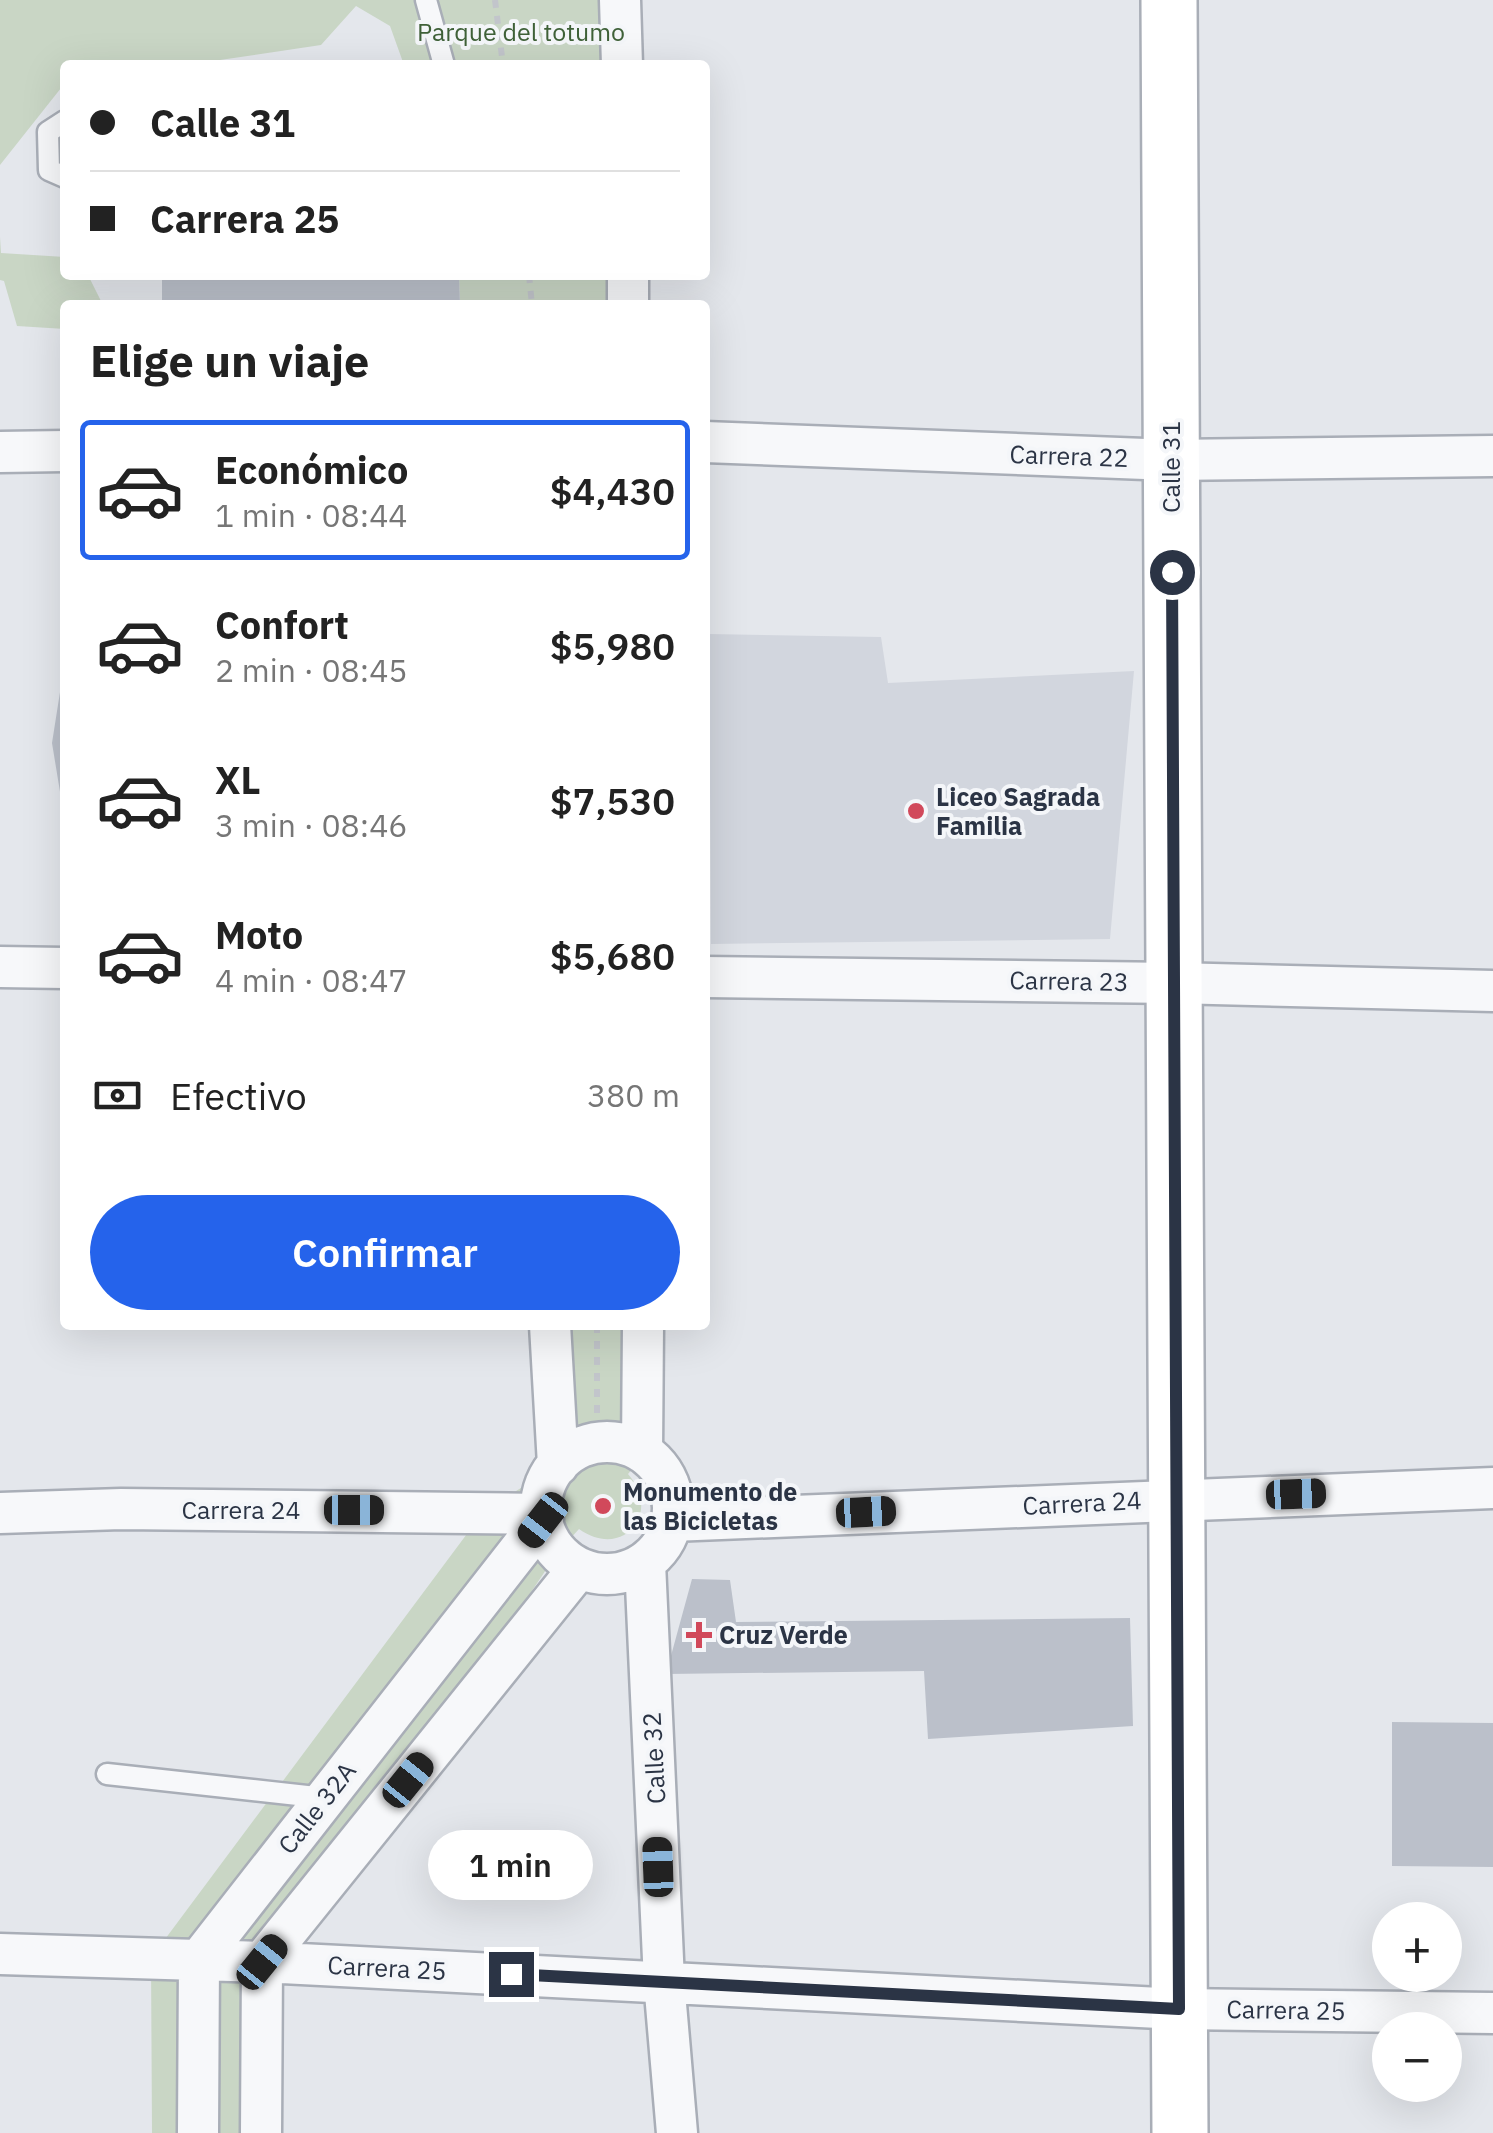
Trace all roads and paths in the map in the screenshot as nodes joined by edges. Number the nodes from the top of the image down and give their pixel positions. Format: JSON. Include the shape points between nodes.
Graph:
{"nodes":[{"id":1,"x":426,"y":0,"type":"edge"},
{"id":2,"x":495,"y":0,"type":"edge"},
{"id":3,"x":620,"y":0,"type":"edge"},
{"id":4,"x":1169,"y":0,"type":"edge"},
{"id":5,"x":443,"y":60,"type":"edge"},
{"id":6,"x":502,"y":60,"type":"edge"},
{"id":7,"x":622,"y":60,"type":"edge"},
{"id":8,"x":60,"y":124,"type":"edge"},
{"id":9,"x":60,"y":175,"type":"edge"},
{"id":10,"x":710,"y":442,"type":"edge"},
{"id":11,"x":60,"y":450,"type":"edge"},
{"id":12,"x":0,"y":452,"type":"edge"},
{"id":13,"x":1493,"y":456,"type":"edge"},
{"id":14,"x":1171,"y":460,"type":"junction"},
{"id":15,"x":0,"y":967,"type":"edge"},
{"id":16,"x":60,"y":968,"type":"edge"},
{"id":17,"x":710,"y":976,"type":"edge"},
{"id":18,"x":1174,"y":983,"type":"junction"},
{"id":19,"x":1493,"y":992,"type":"edge"},
{"id":20,"x":550,"y":1330,"type":"edge"},
{"id":21,"x":643,"y":1330,"type":"edge"},
{"id":22,"x":642,"y":1452,"type":"junction"},
{"id":23,"x":558,"y":1464,"type":"junction"},
{"id":24,"x":1493,"y":1488,"type":"edge"},
{"id":25,"x":1178,"y":1498,"type":"junction"},
{"id":26,"x":0,"y":1513,"type":"edge"},
{"id":27,"x":542,"y":1517,"type":"junction"},
{"id":28,"x":672,"y":1521,"type":"junction"},
{"id":29,"x":645,"y":1563,"type":"junction"},
{"id":30,"x":579,"y":1568,"type":"junction"},
{"id":31,"x":107,"y":1774,"type":"dead end"},
{"id":32,"x":325,"y":1798,"type":"junction"},
{"id":33,"x":0,"y":1954,"type":"edge"},
{"id":34,"x":199,"y":1960,"type":"junction"},
{"id":35,"x":262,"y":1962,"type":"junction"},
{"id":36,"x":664,"y":1982,"type":"junction"},
{"id":37,"x":1179,"y":2009,"type":"junction"},
{"id":38,"x":1493,"y":2014,"type":"edge"},
{"id":39,"x":198,"y":2133,"type":"edge"},
{"id":40,"x":261,"y":2133,"type":"edge"},
{"id":41,"x":677,"y":2133,"type":"edge"},
{"id":42,"x":1180,"y":2133,"type":"edge"}],
"edges":[{"from":1,"to":5,"type":"lane"},
{"from":2,"to":6,"type":"path"},
{"from":3,"to":7,"type":"street"},
{"from":4,"to":14,"type":"main road","name":"Calle 31"},
{"from":8,"to":9,"type":"lane","via":[[48,132],[49,170]]},
{"from":10,"to":14,"type":"street","name":"Carrera 22"},
{"from":11,"to":12,"type":"street"},
{"from":13,"to":14,"type":"street","name":"Carrera 22"},
{"from":14,"to":18,"type":"main road","name":"Calle 31"},
{"from":15,"to":16,"type":"street"},
{"from":17,"to":18,"type":"street","name":"Carrera 23"},
{"from":18,"to":19,"type":"street","name":"Carrera 23"},
{"from":18,"to":25,"type":"main road","name":"Calle 31"},
{"from":20,"to":23,"type":"street"},
{"from":21,"to":22,"type":"street"},
{"from":22,"to":23,"type":"street","via":[[597,1442]]},
{"from":22,"to":28,"type":"street","via":[[668,1482]]},
{"from":23,"to":27,"type":"street","via":[[542,1496]]},
{"from":24,"to":25,"type":"street","name":"Carrera 24"},
{"from":25,"to":28,"type":"street","name":"Carrera 24"},
{"from":25,"to":37,"type":"main road","name":"Calle 31"},
{"from":26,"to":27,"type":"street","name":"Carrera 24"},
{"from":27,"to":30,"type":"street","via":[[558,1552]]},
{"from":27,"to":32,"type":"street","name":"Calle 32A"},
{"from":28,"to":29,"type":"street"},
{"from":29,"to":30,"type":"street","via":[[613,1574]]},
{"from":29,"to":36,"type":"street","name":"Calle 32"},
{"from":30,"to":35,"type":"street"},
{"from":31,"to":32,"type":"lane"},
{"from":32,"to":34,"type":"street","name":"Calle 32A"},
{"from":33,"to":34,"type":"street","name":"Carrera 25"},
{"from":34,"to":35,"type":"street","name":"Carrera 25"},
{"from":34,"to":39,"type":"street"},
{"from":35,"to":36,"type":"street","name":"Carrera 25"},
{"from":35,"to":40,"type":"street"},
{"from":36,"to":37,"type":"street","name":"Carrera 25"},
{"from":36,"to":41,"type":"street","name":"Calle 32"},
{"from":37,"to":38,"type":"street","name":"Carrera 25"},
{"from":37,"to":42,"type":"main road","name":"Calle 31"}]}
